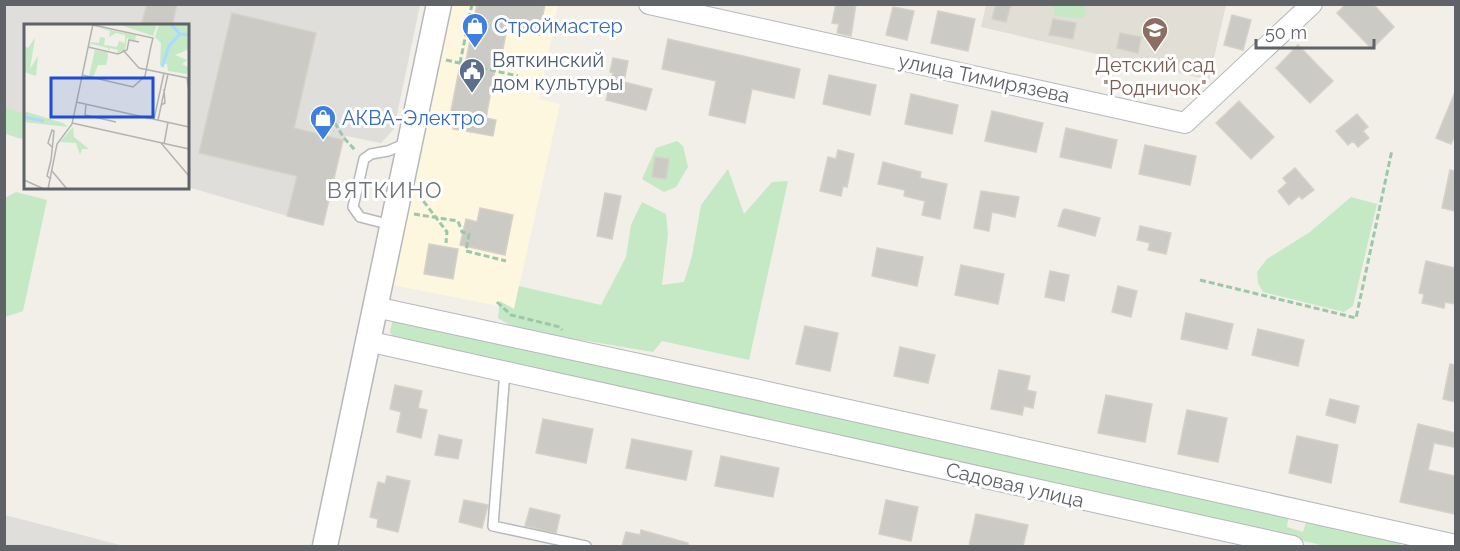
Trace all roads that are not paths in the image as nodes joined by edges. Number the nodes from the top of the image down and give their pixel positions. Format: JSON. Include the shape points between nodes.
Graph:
{"nodes":[{"id":1,"x":439,"y":4,"type":"edge"},
{"id":2,"x":649,"y":4,"type":"edge"},
{"id":3,"x":1312,"y":4,"type":"edge"},
{"id":4,"x":409,"y":142,"type":"junction"},
{"id":5,"x":402,"y":219,"type":"junction"},
{"id":6,"x":375,"y":307,"type":"junction"},
{"id":7,"x":367,"y":341,"type":"junction"},
{"id":8,"x":505,"y":371,"type":"junction"},
{"id":9,"x":1455,"y":545,"type":"edge"},
{"id":10,"x":325,"y":546,"type":"edge"},
{"id":11,"x":586,"y":546,"type":"edge"},
{"id":12,"x":1293,"y":546,"type":"edge"}],
"edges":[{"from":1,"to":4,"type":"street"},
{"from":2,"to":3,"type":"street","name":"улица Тимирязева","via":[[1185,123]]},
{"from":4,"to":5,"type":"street"},
{"from":4,"to":5,"type":"lane","via":[[364,159],[353,207],[360,217]]},
{"from":5,"to":6,"type":"street"},
{"from":6,"to":7,"type":"street"},
{"from":6,"to":9,"type":"street"},
{"from":7,"to":8,"type":"street","name":"Садовая улица"},
{"from":7,"to":10,"type":"street"},
{"from":8,"to":11,"type":"lane","via":[[493,526]]},
{"from":8,"to":12,"type":"street","name":"Садовая улица"}]}
